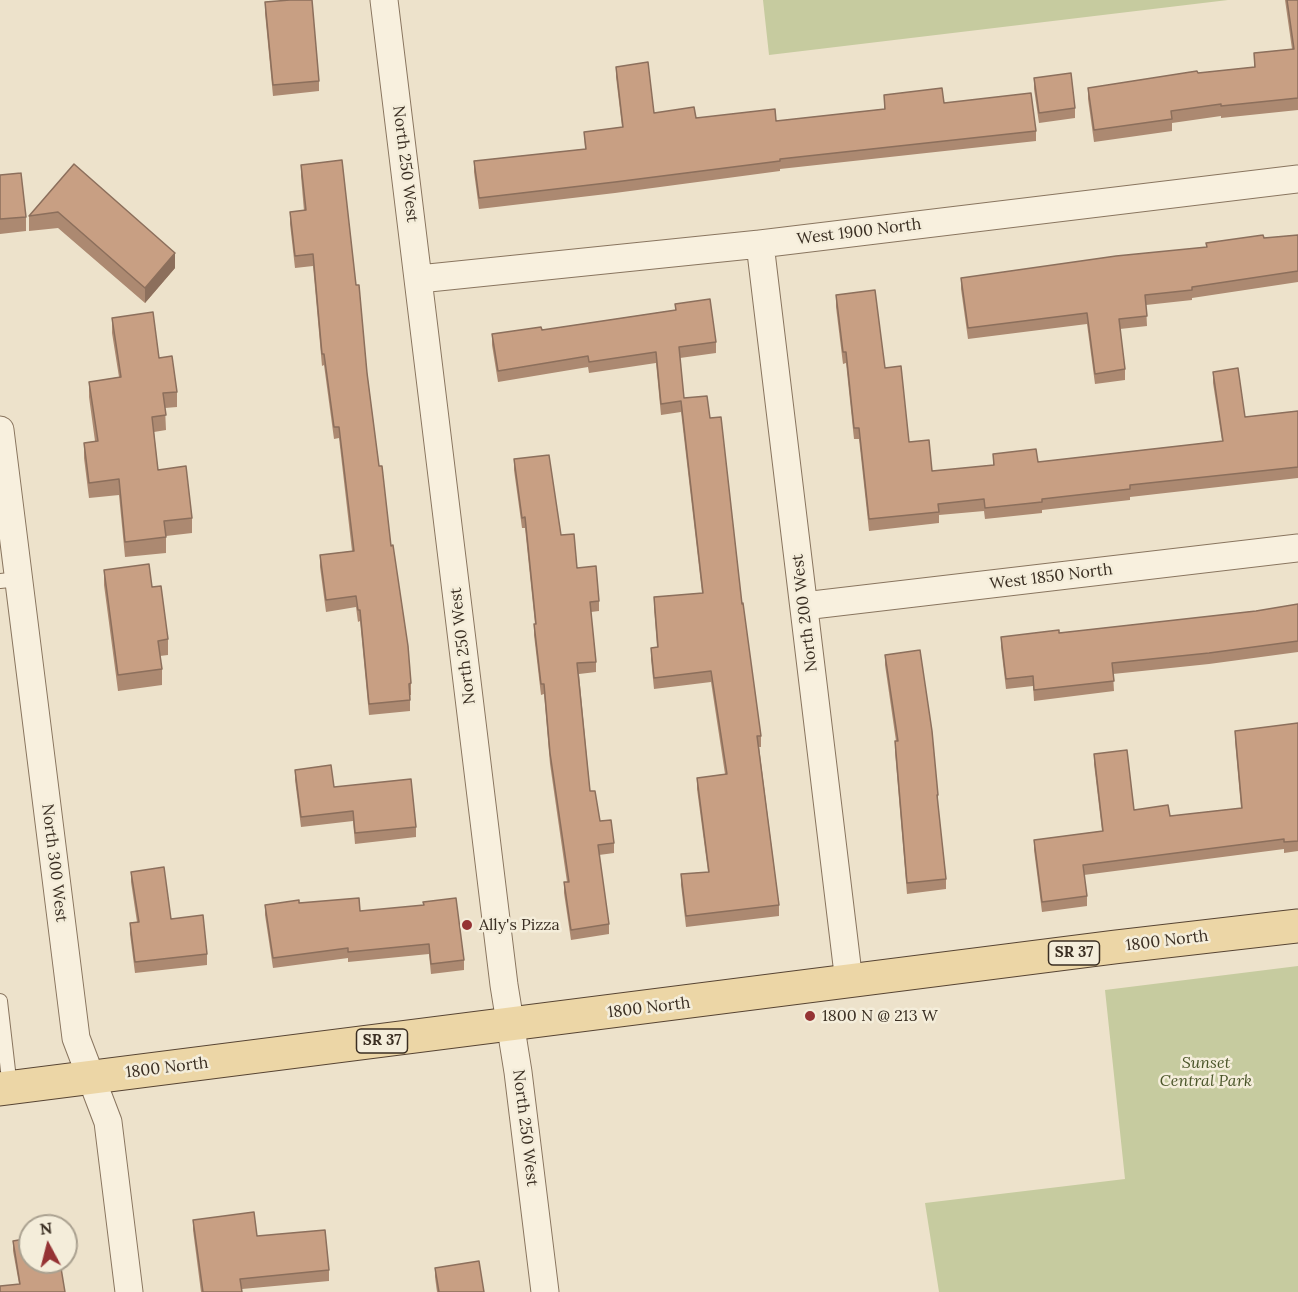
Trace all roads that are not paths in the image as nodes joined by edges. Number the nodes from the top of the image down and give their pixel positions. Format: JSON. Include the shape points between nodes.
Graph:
{"nodes":[{"id":1,"x":384,"y":0,"type":"edge"},
{"id":2,"x":1298,"y":179,"type":"edge"},
{"id":3,"x":760,"y":244,"type":"junction"},
{"id":4,"x":419,"y":279,"type":"junction"},
{"id":5,"x":0,"y":430,"type":"edge"},
{"id":6,"x":1298,"y":548,"type":"edge"},
{"id":7,"x":9,"y":580,"type":"edge"},
{"id":8,"x":804,"y":606,"type":"junction"},
{"id":9,"x":1298,"y":926,"type":"edge"},
{"id":10,"x":849,"y":982,"type":"junction"},
{"id":11,"x":0,"y":1001,"type":"edge"},
{"id":12,"x":511,"y":1025,"type":"junction"},
{"id":13,"x":92,"y":1078,"type":"junction"},
{"id":14,"x":5,"y":1089,"type":"edge"},
{"id":15,"x":129,"y":1292,"type":"edge"},
{"id":16,"x":545,"y":1292,"type":"edge"}],
"edges":[{"from":1,"to":4,"type":"street","name":"North 250 West"},
{"from":2,"to":3,"type":"street","name":"West 1900 North"},
{"from":3,"to":4,"type":"street","name":"West 1900 North"},
{"from":3,"to":8,"type":"street","name":"North 200 West"},
{"from":4,"to":12,"type":"street","name":"North 250 West"},
{"from":5,"to":7,"type":"street","name":"North 300 West"},
{"from":6,"to":8,"type":"street","name":"West 1850 North"},
{"from":7,"to":13,"type":"street","name":"North 300 West","via":[[76,1038]]},
{"from":8,"to":10,"type":"street","name":"North 200 West"},
{"from":9,"to":10,"type":"main road","name":"1800 North","number":"SR 37"},
{"from":10,"to":12,"type":"main road","name":"1800 North","number":"SR 37"},
{"from":11,"to":14,"type":"lane"},
{"from":12,"to":13,"type":"main road","name":"1800 North","number":"SR 37"},
{"from":12,"to":16,"type":"street","name":"North 250 West"},
{"from":13,"to":14,"type":"main road","name":"1800 North","number":"SR 37"},
{"from":13,"to":15,"type":"street","name":"North 300 West","via":[[108,1122]]}]}
